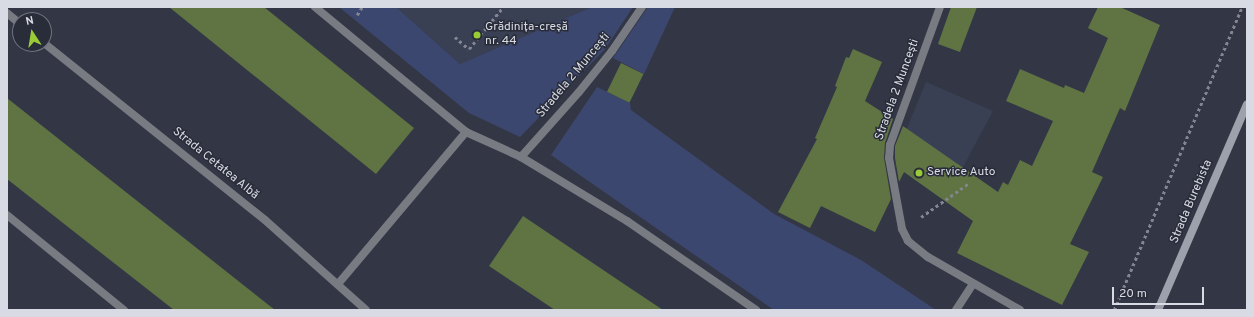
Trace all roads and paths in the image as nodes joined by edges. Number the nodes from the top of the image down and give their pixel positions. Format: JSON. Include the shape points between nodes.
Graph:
{"nodes":[{"id":1,"x":316,"y":7,"type":"edge"},
{"id":2,"x":503,"y":7,"type":"edge"},
{"id":3,"x":642,"y":7,"type":"edge"},
{"id":4,"x":940,"y":7,"type":"edge"},
{"id":5,"x":1242,"y":7,"type":"edge"},
{"id":6,"x":455,"y":37,"type":"dead end"},
{"id":7,"x":52,"y":49,"type":"edge"},
{"id":8,"x":1247,"y":104,"type":"edge"},
{"id":9,"x":466,"y":132,"type":"junction"},
{"id":10,"x":521,"y":157,"type":"junction"},
{"id":11,"x":969,"y":183,"type":"dead end"},
{"id":12,"x":7,"y":215,"type":"edge"},
{"id":13,"x":902,"y":229,"type":"junction"},
{"id":14,"x":338,"y":284,"type":"junction"},
{"id":15,"x":972,"y":285,"type":"junction"},
{"id":16,"x":124,"y":310,"type":"edge"},
{"id":17,"x":366,"y":310,"type":"edge"},
{"id":18,"x":756,"y":310,"type":"edge"},
{"id":19,"x":956,"y":310,"type":"edge"},
{"id":20,"x":1020,"y":310,"type":"edge"},
{"id":21,"x":1114,"y":310,"type":"edge"},
{"id":22,"x":1158,"y":310,"type":"edge"}],
"edges":[{"from":1,"to":9,"type":"street"},
{"from":2,"to":6,"type":"path","via":[[469,49]]},
{"from":3,"to":10,"type":"street","name":"Stradela 2 Muncești","via":[[612,51]]},
{"from":4,"to":13,"type":"street","name":"Stradela 2 Muncești","via":[[890,145],[889,158]]},
{"from":5,"to":21,"type":"path"},
{"from":7,"to":14,"type":"street","name":"Strada Cetatea Albă","via":[[265,220]]},
{"from":8,"to":22,"type":"main road","name":"Strada Burebista"},
{"from":9,"to":10,"type":"street"},
{"from":9,"to":14,"type":"street"},
{"from":10,"to":18,"type":"street","via":[[628,221]]},
{"from":11,"to":13,"type":"path"},
{"from":12,"to":16,"type":"street"},
{"from":13,"to":15,"type":"street","name":"Stradela 2 Muncești","via":[[908,241]]},
{"from":14,"to":17,"type":"street","name":"Strada Cetatea Albă"},
{"from":15,"to":19,"type":"street"},
{"from":15,"to":20,"type":"street","name":"Stradela 2 Muncești"}]}
